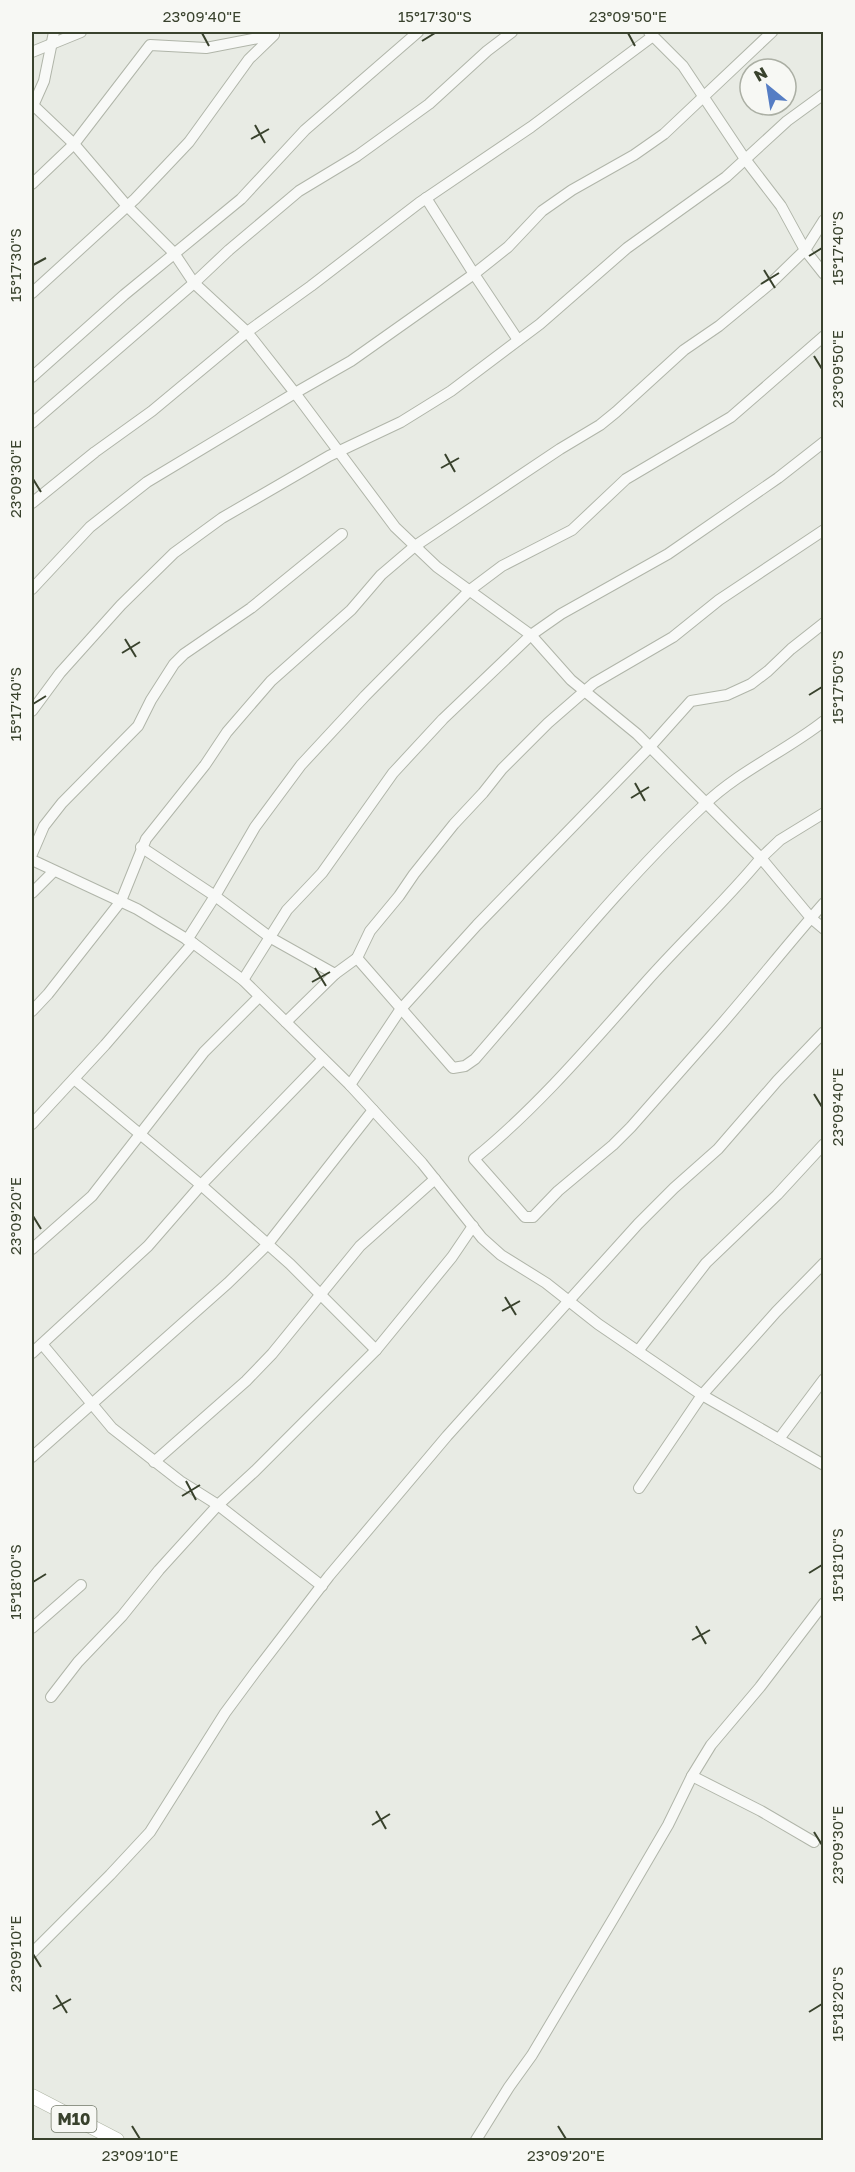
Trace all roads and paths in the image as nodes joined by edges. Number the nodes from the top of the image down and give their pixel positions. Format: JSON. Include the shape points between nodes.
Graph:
{"nodes":[{"id":1,"x":54,"y":32,"type":"edge"},
{"id":2,"x":81,"y":32,"type":"edge"},
{"id":3,"x":418,"y":32,"type":"edge"},
{"id":4,"x":512,"y":32,"type":"edge"},
{"id":5,"x":772,"y":32,"type":"edge"},
{"id":6,"x":651,"y":34,"type":"edge"},
{"id":7,"x":52,"y":43,"type":"junction"},
{"id":8,"x":32,"y":52,"type":"edge"},
{"id":9,"x":824,"y":94,"type":"edge"},
{"id":10,"x":704,"y":96,"type":"junction"},
{"id":11,"x":32,"y":106,"type":"edge"},
{"id":12,"x":74,"y":144,"type":"junction"},
{"id":13,"x":745,"y":159,"type":"junction"},
{"id":14,"x":32,"y":184,"type":"edge"},
{"id":15,"x":426,"y":198,"type":"junction"},
{"id":16,"x":127,"y":206,"type":"junction"},
{"id":17,"x":824,"y":220,"type":"edge"},
{"id":18,"x":805,"y":250,"type":"junction"},
{"id":19,"x":174,"y":253,"type":"junction"},
{"id":20,"x":474,"y":274,"type":"junction"},
{"id":21,"x":824,"y":274,"type":"edge"},
{"id":22,"x":194,"y":283,"type":"junction"},
{"id":23,"x":32,"y":293,"type":"edge"},
{"id":24,"x":247,"y":332,"type":"junction"},
{"id":25,"x":824,"y":336,"type":"edge"},
{"id":26,"x":518,"y":340,"type":"junction"},
{"id":27,"x":32,"y":377,"type":"edge"},
{"id":28,"x":295,"y":393,"type":"junction"},
{"id":29,"x":32,"y":423,"type":"edge"},
{"id":30,"x":824,"y":442,"type":"edge"},
{"id":31,"x":338,"y":452,"type":"junction"},
{"id":32,"x":32,"y":503,"type":"edge"},
{"id":33,"x":824,"y":530,"type":"edge"},
{"id":34,"x":342,"y":534,"type":"dead end"},
{"id":35,"x":415,"y":546,"type":"junction"},
{"id":36,"x":32,"y":589,"type":"edge"},
{"id":37,"x":470,"y":590,"type":"junction"},
{"id":38,"x":824,"y":623,"type":"edge"},
{"id":39,"x":531,"y":635,"type":"junction"},
{"id":40,"x":585,"y":692,"type":"junction"},
{"id":41,"x":32,"y":711,"type":"edge"},
{"id":42,"x":824,"y":721,"type":"edge"},
{"id":43,"x":649,"y":748,"type":"junction"},
{"id":44,"x":705,"y":803,"type":"junction"},
{"id":45,"x":824,"y":813,"type":"edge"},
{"id":46,"x":141,"y":847,"type":"junction"},
{"id":47,"x":32,"y":854,"type":"edge"},
{"id":48,"x":761,"y":858,"type":"junction"},
{"id":49,"x":32,"y":860,"type":"edge"},
{"id":50,"x":54,"y":871,"type":"junction"},
{"id":51,"x":32,"y":893,"type":"edge"},
{"id":52,"x":215,"y":896,"type":"junction"},
{"id":53,"x":121,"y":901,"type":"junction"},
{"id":54,"x":824,"y":903,"type":"edge"},
{"id":55,"x":811,"y":918,"type":"junction"},
{"id":56,"x":824,"y":929,"type":"edge"},
{"id":57,"x":271,"y":938,"type":"junction"},
{"id":58,"x":190,"y":942,"type":"junction"},
{"id":59,"x":357,"y":958,"type":"junction"},
{"id":60,"x":335,"y":974,"type":"junction"},
{"id":61,"x":243,"y":980,"type":"junction"},
{"id":62,"x":259,"y":997,"type":"junction"},
{"id":63,"x":400,"y":1010,"type":"junction"},
{"id":64,"x":32,"y":1011,"type":"edge"},
{"id":65,"x":286,"y":1022,"type":"junction"},
{"id":66,"x":824,"y":1032,"type":"edge"},
{"id":67,"x":323,"y":1059,"type":"junction"},
{"id":68,"x":74,"y":1079,"type":"junction"},
{"id":69,"x":350,"y":1085,"type":"junction"},
{"id":70,"x":373,"y":1110,"type":"junction"},
{"id":71,"x":32,"y":1124,"type":"edge"},
{"id":72,"x":139,"y":1134,"type":"junction"},
{"id":73,"x":824,"y":1144,"type":"edge"},
{"id":74,"x":435,"y":1179,"type":"junction"},
{"id":75,"x":201,"y":1185,"type":"junction"},
{"id":76,"x":472,"y":1226,"type":"junction"},
{"id":77,"x":267,"y":1245,"type":"junction"},
{"id":78,"x":32,"y":1249,"type":"edge"},
{"id":79,"x":824,"y":1263,"type":"edge"},
{"id":80,"x":322,"y":1295,"type":"junction"},
{"id":81,"x":569,"y":1301,"type":"junction"},
{"id":82,"x":42,"y":1344,"type":"junction"},
{"id":83,"x":376,"y":1350,"type":"junction"},
{"id":84,"x":638,"y":1351,"type":"junction"},
{"id":85,"x":32,"y":1353,"type":"edge"},
{"id":86,"x":824,"y":1379,"type":"edge"},
{"id":87,"x":702,"y":1395,"type":"junction"},
{"id":88,"x":92,"y":1404,"type":"junction"},
{"id":89,"x":779,"y":1439,"type":"junction"},
{"id":90,"x":32,"y":1457,"type":"edge"},
{"id":91,"x":154,"y":1462,"type":"junction"},
{"id":92,"x":824,"y":1466,"type":"edge"},
{"id":93,"x":639,"y":1488,"type":"dead end"},
{"id":94,"x":218,"y":1505,"type":"junction"},
{"id":95,"x":81,"y":1585,"type":"dead end"},
{"id":96,"x":322,"y":1586,"type":"junction"},
{"id":97,"x":824,"y":1603,"type":"edge"},
{"id":98,"x":32,"y":1628,"type":"edge"},
{"id":99,"x":51,"y":1697,"type":"dead end"},
{"id":100,"x":692,"y":1776,"type":"junction"},
{"id":101,"x":814,"y":1842,"type":"dead end"},
{"id":102,"x":32,"y":1953,"type":"edge"},
{"id":103,"x":32,"y":2096,"type":"edge"},
{"id":104,"x":117,"y":2140,"type":"edge"},
{"id":105,"x":476,"y":2140,"type":"edge"}],
"edges":[{"from":1,"to":7,"type":"street"},
{"from":2,"to":7,"type":"street"},
{"from":3,"to":19,"type":"street","via":[[305,130],[241,199]]},
{"from":4,"to":22,"type":"street","via":[[429,104],[357,156],[299,191]]},
{"from":5,"to":10,"type":"street"},
{"from":6,"to":10,"type":"street"},
{"from":6,"to":15,"type":"street","via":[[531,127]]},
{"from":7,"to":8,"type":"street"},
{"from":7,"to":11,"type":"street","via":[[44,81]]},
{"from":9,"to":13,"type":"street"},
{"from":10,"to":13,"type":"street"},
{"from":10,"to":20,"type":"street","via":[[664,134],[542,211]]},
{"from":11,"to":12,"type":"street"},
{"from":12,"to":14,"type":"street"},
{"from":12,"to":16,"type":"street"},
{"from":12,"to":16,"type":"street","via":[[150,45],[206,48],[274,35],[249,59],[189,142]]},
{"from":13,"to":18,"type":"street","via":[[781,206]]},
{"from":13,"to":26,"type":"street","via":[[627,248]]},
{"from":15,"to":20,"type":"street"},
{"from":15,"to":24,"type":"street"},
{"from":16,"to":19,"type":"street"},
{"from":16,"to":23,"type":"street"},
{"from":17,"to":18,"type":"street"},
{"from":18,"to":21,"type":"street"},
{"from":18,"to":35,"type":"street","via":[[771,283],[684,350],[600,425]]},
{"from":19,"to":22,"type":"street"},
{"from":19,"to":27,"type":"street"},
{"from":20,"to":26,"type":"street"},
{"from":20,"to":28,"type":"street","via":[[351,361]]},
{"from":22,"to":24,"type":"street"},
{"from":22,"to":29,"type":"street"},
{"from":24,"to":28,"type":"street"},
{"from":24,"to":32,"type":"street"},
{"from":25,"to":37,"type":"street","via":[[731,417],[626,479],[572,530],[502,566]]},
{"from":26,"to":31,"type":"street","via":[[452,391],[401,422]]},
{"from":28,"to":31,"type":"street"},
{"from":28,"to":36,"type":"street","via":[[147,482],[90,527]]},
{"from":30,"to":39,"type":"street","via":[[668,554]]},
{"from":31,"to":35,"type":"street","via":[[395,527]]},
{"from":31,"to":41,"type":"street","via":[[222,518],[174,553],[121,604]]},
{"from":33,"to":40,"type":"street","via":[[719,600],[674,637],[606,674]]},
{"from":34,"to":47,"type":"street","via":[[174,664],[138,726],[52,816]]},
{"from":35,"to":37,"type":"street"},
{"from":35,"to":46,"type":"street","via":[[251,703]]},
{"from":37,"to":39,"type":"street"},
{"from":37,"to":52,"type":"street","via":[[301,765],[255,827]]},
{"from":38,"to":43,"type":"street","via":[[751,684],[727,695],[693,699]]},
{"from":39,"to":40,"type":"street"},
{"from":39,"to":57,"type":"street","via":[[393,773],[322,873],[287,910]]},
{"from":40,"to":43,"type":"street"},
{"from":40,"to":59,"type":"street","via":[[525,745],[454,824],[370,931]]},
{"from":42,"to":44,"type":"street"},
{"from":43,"to":44,"type":"street"},
{"from":43,"to":63,"type":"street"},
{"from":44,"to":48,"type":"street"},
{"from":44,"to":63,"type":"street","via":[[619,892],[465,1066],[453,1068]]},
{"from":45,"to":48,"type":"street","via":[[780,840]]},
{"from":46,"to":52,"type":"street"},
{"from":46,"to":53,"type":"street"},
{"from":48,"to":55,"type":"street"},
{"from":48,"to":55,"type":"street","via":[[578,1060],[503,1136],[474,1159],[525,1218],[537,1214],[631,1127]]},
{"from":49,"to":50,"type":"street"},
{"from":50,"to":51,"type":"street"},
{"from":50,"to":53,"type":"street"},
{"from":52,"to":57,"type":"street"},
{"from":52,"to":58,"type":"street"},
{"from":53,"to":58,"type":"street"},
{"from":53,"to":64,"type":"street"},
{"from":54,"to":55,"type":"street"},
{"from":55,"to":56,"type":"street"},
{"from":57,"to":60,"type":"street"},
{"from":57,"to":61,"type":"street"},
{"from":58,"to":61,"type":"street"},
{"from":58,"to":68,"type":"street"},
{"from":59,"to":60,"type":"street"},
{"from":59,"to":63,"type":"street"},
{"from":60,"to":65,"type":"street"},
{"from":61,"to":62,"type":"street"},
{"from":62,"to":65,"type":"street"},
{"from":62,"to":72,"type":"street","via":[[204,1052]]},
{"from":63,"to":69,"type":"street"},
{"from":65,"to":67,"type":"street"},
{"from":66,"to":81,"type":"street","via":[[718,1149],[645,1217]]},
{"from":67,"to":69,"type":"street"},
{"from":67,"to":75,"type":"street"},
{"from":68,"to":71,"type":"street"},
{"from":68,"to":72,"type":"street"},
{"from":69,"to":70,"type":"street"},
{"from":70,"to":74,"type":"street"},
{"from":70,"to":77,"type":"street"},
{"from":72,"to":75,"type":"street"},
{"from":72,"to":78,"type":"street","via":[[92,1196]]},
{"from":73,"to":84,"type":"street","via":[[706,1263]]},
{"from":74,"to":76,"type":"street"},
{"from":74,"to":80,"type":"street","via":[[360,1246]]},
{"from":75,"to":77,"type":"street"},
{"from":75,"to":82,"type":"street","via":[[148,1246]]},
{"from":76,"to":81,"type":"street","via":[[501,1255]]},
{"from":76,"to":83,"type":"street","via":[[452,1257]]},
{"from":77,"to":80,"type":"street"},
{"from":77,"to":88,"type":"street"},
{"from":79,"to":87,"type":"street"},
{"from":80,"to":83,"type":"street"},
{"from":80,"to":91,"type":"street","via":[[246,1381]]},
{"from":81,"to":84,"type":"street"},
{"from":81,"to":96,"type":"street","via":[[447,1436]]},
{"from":82,"to":85,"type":"street"},
{"from":82,"to":88,"type":"street"},
{"from":83,"to":94,"type":"street"},
{"from":84,"to":87,"type":"street"},
{"from":86,"to":89,"type":"street"},
{"from":87,"to":89,"type":"street"},
{"from":87,"to":93,"type":"street"},
{"from":88,"to":90,"type":"street"},
{"from":88,"to":91,"type":"street","via":[[112,1428]]},
{"from":89,"to":92,"type":"street"},
{"from":91,"to":94,"type":"street"},
{"from":94,"to":96,"type":"street"},
{"from":94,"to":99,"type":"street"},
{"from":95,"to":98,"type":"street"},
{"from":96,"to":102,"type":"street","via":[[225,1713],[150,1832]]},
{"from":97,"to":100,"type":"street","via":[[711,1745]]},
{"from":100,"to":101,"type":"street"},
{"from":100,"to":105,"type":"street","via":[[621,1906]]},
{"from":103,"to":104,"type":"main road","number":"M10"}]}
